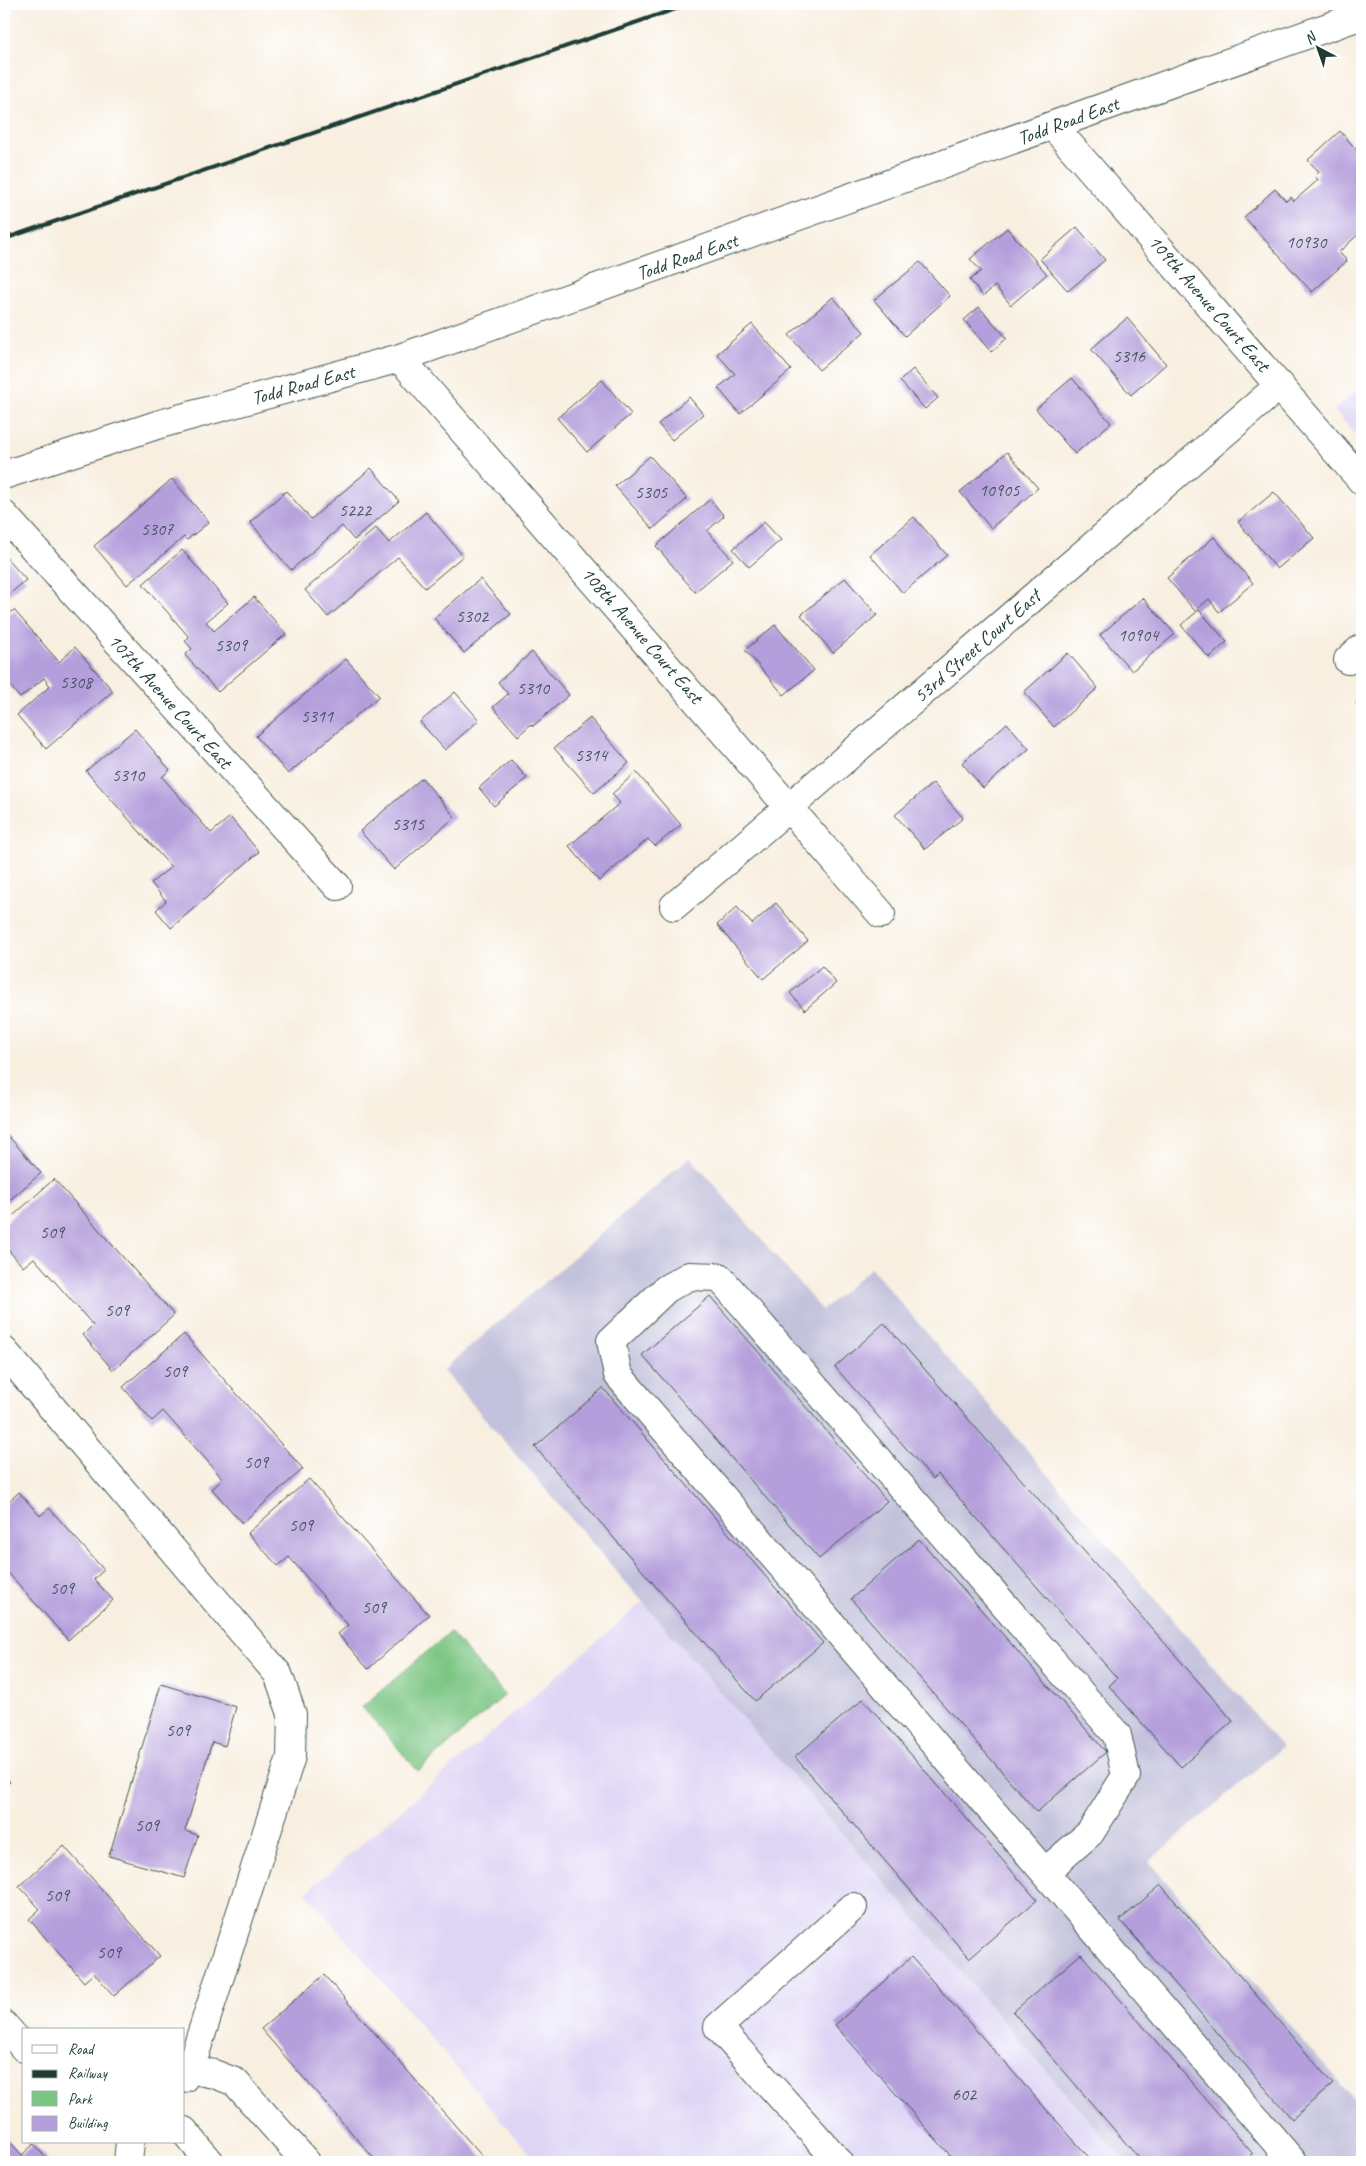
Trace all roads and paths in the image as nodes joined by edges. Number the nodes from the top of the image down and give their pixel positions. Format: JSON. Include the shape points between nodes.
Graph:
{"nodes":[{"id":1,"x":1362,"y":15,"type":"edge"},
{"id":2,"x":1054,"y":127,"type":"junction"},
{"id":3,"x":400,"y":358,"type":"junction"},
{"id":4,"x":1280,"y":385,"type":"junction"},
{"id":5,"x":4,"y":475,"type":"edge"},
{"id":6,"x":1362,"y":481,"type":"edge"},
{"id":7,"x":4,"y":515,"type":"edge"},
{"id":8,"x":791,"y":807,"type":"junction"},
{"id":9,"x":337,"y":886,"type":"dead end"},
{"id":10,"x":674,"y":906,"type":"dead end"},
{"id":11,"x":881,"y":914,"type":"dead end"},
{"id":12,"x":4,"y":1351,"type":"edge"},
{"id":13,"x":1044,"y":1872,"type":"junction"},
{"id":14,"x":853,"y":1907,"type":"dead end"},
{"id":15,"x":4,"y":2025,"type":"edge"},
{"id":16,"x":22,"y":2046,"type":"edge"},
{"id":17,"x":186,"y":2074,"type":"edge"},
{"id":18,"x":185,"y":2132,"type":"edge"},
{"id":19,"x":130,"y":2144,"type":"edge"},
{"id":20,"x":128,"y":2162,"type":"edge"},
{"id":21,"x":210,"y":2162,"type":"edge"},
{"id":22,"x":306,"y":2162,"type":"edge"},
{"id":23,"x":838,"y":2162,"type":"edge"},
{"id":24,"x":1293,"y":2162,"type":"edge"}],
"edges":[{"from":1,"to":2,"type":"street","name":"Todd Road East"},
{"from":2,"to":3,"type":"street","name":"Todd Road East"},
{"from":2,"to":4,"type":"street","name":"109th Avenue Court East"},
{"from":3,"to":5,"type":"street","name":"Todd Road East","via":[[160,424]]},
{"from":3,"to":8,"type":"street","name":"108th Avenue Court East"},
{"from":4,"to":6,"type":"street","name":"109th Avenue Court East"},
{"from":4,"to":8,"type":"street","name":"53rd Street Court East"},
{"from":7,"to":9,"type":"street","name":"107th Avenue Court East"},
{"from":8,"to":10,"type":"street","name":"53rd Street Court East"},
{"from":8,"to":11,"type":"street","name":"108th Avenue Court East"},
{"from":12,"to":17,"type":"street","via":[[278,1674],[292,1714],[291,1757]]},
{"from":13,"to":13,"type":"street","via":[[1090,1834],[1126,1776],[1117,1735],[719,1277],[689,1276],[666,1290],[611,1341],[618,1375]]},
{"from":13,"to":24,"type":"street"},
{"from":14,"to":23,"type":"street","via":[[718,2027]]},
{"from":15,"to":16,"type":"street"},
{"from":17,"to":22,"type":"street","via":[[214,2074],[235,2082]]},
{"from":18,"to":21,"type":"street"},
{"from":19,"to":20,"type":"street"}]}
